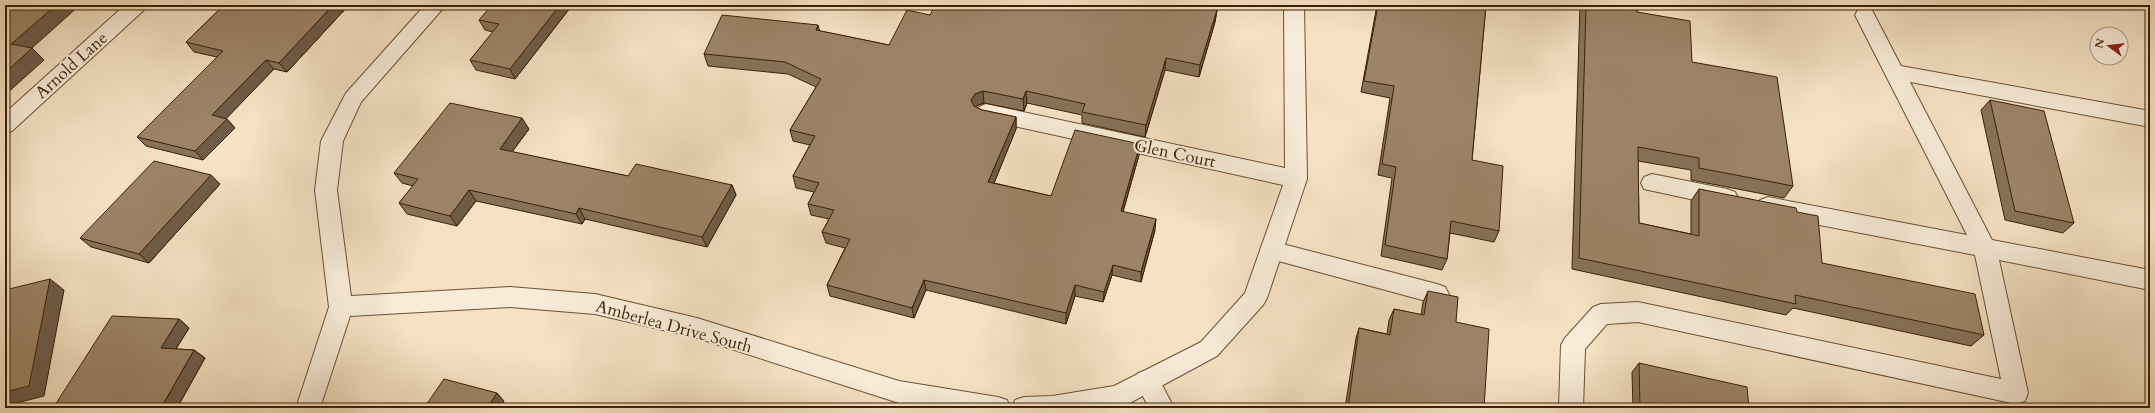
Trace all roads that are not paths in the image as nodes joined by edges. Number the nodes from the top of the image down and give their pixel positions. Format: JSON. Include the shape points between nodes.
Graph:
{"nodes":[{"id":1,"x":137,"y":5,"type":"edge"},
{"id":2,"x":436,"y":5,"type":"edge"},
{"id":3,"x":1294,"y":5,"type":"edge"},
{"id":4,"x":1865,"y":15,"type":"dead end"},
{"id":5,"x":1895,"y":72,"type":"junction"},
{"id":6,"x":984,"y":112,"type":"edge"},
{"id":7,"x":2150,"y":118,"type":"edge"},
{"id":8,"x":5,"y":125,"type":"edge"},
{"id":9,"x":1296,"y":179,"type":"junction"},
{"id":10,"x":1652,"y":183,"type":"dead end"},
{"id":11,"x":1985,"y":249,"type":"junction"},
{"id":12,"x":1272,"y":250,"type":"junction"},
{"id":13,"x":2150,"y":280,"type":"edge"},
{"id":14,"x":1437,"y":294,"type":"edge"},
{"id":15,"x":342,"y":307,"type":"junction"},
{"id":16,"x":1147,"y":381,"type":"junction"},
{"id":17,"x":2018,"y":400,"type":"edge"},
{"id":18,"x":308,"y":408,"type":"edge"},
{"id":19,"x":998,"y":408,"type":"edge"},
{"id":20,"x":1024,"y":408,"type":"edge"},
{"id":21,"x":1162,"y":408,"type":"edge"},
{"id":22,"x":1571,"y":408,"type":"edge"}],
"edges":[{"from":1,"to":8,"type":"street","name":"Arnold Lane"},
{"from":2,"to":15,"type":"street","via":[[353,98],[332,141],[326,190]]},
{"from":3,"to":9,"type":"street"},
{"from":4,"to":5,"type":"street"},
{"from":5,"to":7,"type":"street"},
{"from":5,"to":11,"type":"street"},
{"from":6,"to":9,"type":"street","name":"Glen Court"},
{"from":9,"to":12,"type":"street"},
{"from":10,"to":11,"type":"street"},
{"from":11,"to":13,"type":"street"},
{"from":11,"to":17,"type":"street"},
{"from":12,"to":14,"type":"street"},
{"from":12,"to":16,"type":"street","via":[[1254,298],[1208,349]]},
{"from":15,"to":18,"type":"street"},
{"from":15,"to":19,"type":"street","name":"Amberlea Drive South","via":[[510,297],[595,304],[697,328],[899,392]]},
{"from":16,"to":20,"type":"street","via":[[1117,397]]},
{"from":16,"to":21,"type":"street"},
{"from":17,"to":22,"type":"street","via":[[1638,312],[1601,314],[1573,345]]}]}
